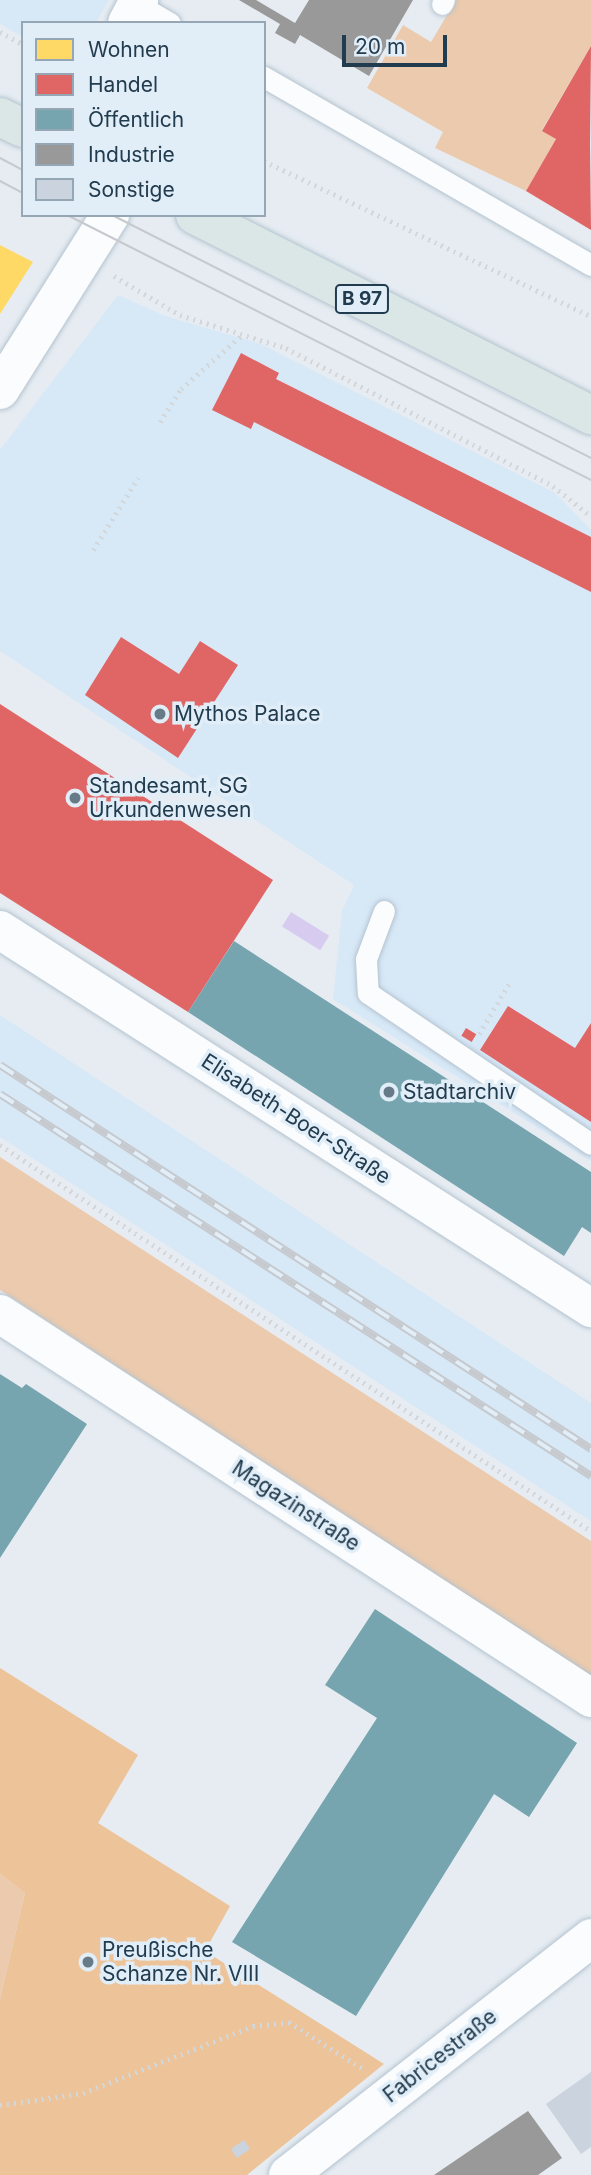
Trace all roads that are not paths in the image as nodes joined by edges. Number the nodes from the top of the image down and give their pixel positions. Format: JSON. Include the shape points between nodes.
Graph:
{"nodes":[{"id":1,"x":136,"y":7,"type":"edge"},
{"id":2,"x":166,"y":21,"type":"edge"},
{"id":3,"x":266,"y":78,"type":"edge"},
{"id":4,"x":0,"y":117,"type":"edge"},
{"id":5,"x":21,"y":127,"type":"edge"},
{"id":6,"x":109,"y":217,"type":"edge"},
{"id":7,"x":199,"y":217,"type":"edge"},
{"id":8,"x":591,"y":265,"type":"edge"},
{"id":9,"x":0,"y":390,"type":"edge"},
{"id":10,"x":591,"y":415,"type":"edge"},
{"id":11,"x":384,"y":911,"type":"dead end"},
{"id":12,"x":0,"y":930,"type":"edge"},
{"id":13,"x":591,"y":1144,"type":"edge"},
{"id":14,"x":591,"y":1308,"type":"edge"},
{"id":15,"x":0,"y":1314,"type":"edge"},
{"id":16,"x":591,"y":1698,"type":"edge"},
{"id":17,"x":591,"y":1938,"type":"edge"},
{"id":18,"x":288,"y":2175,"type":"edge"}],
"edges":[{"from":1,"to":2,"type":"lane"},
{"from":3,"to":8,"type":"lane"},
{"from":4,"to":5,"type":"main road"},
{"from":6,"to":9,"type":"street"},
{"from":7,"to":10,"type":"main road","number":"B 97"},
{"from":11,"to":13,"type":"lane","via":[[366,959],[368,993]]},
{"from":12,"to":14,"type":"street","name":"Elisabeth-Boer-Straße"},
{"from":15,"to":16,"type":"street","name":"Magazinstraße"},
{"from":17,"to":18,"type":"street","name":"Fabricestraße"}]}
